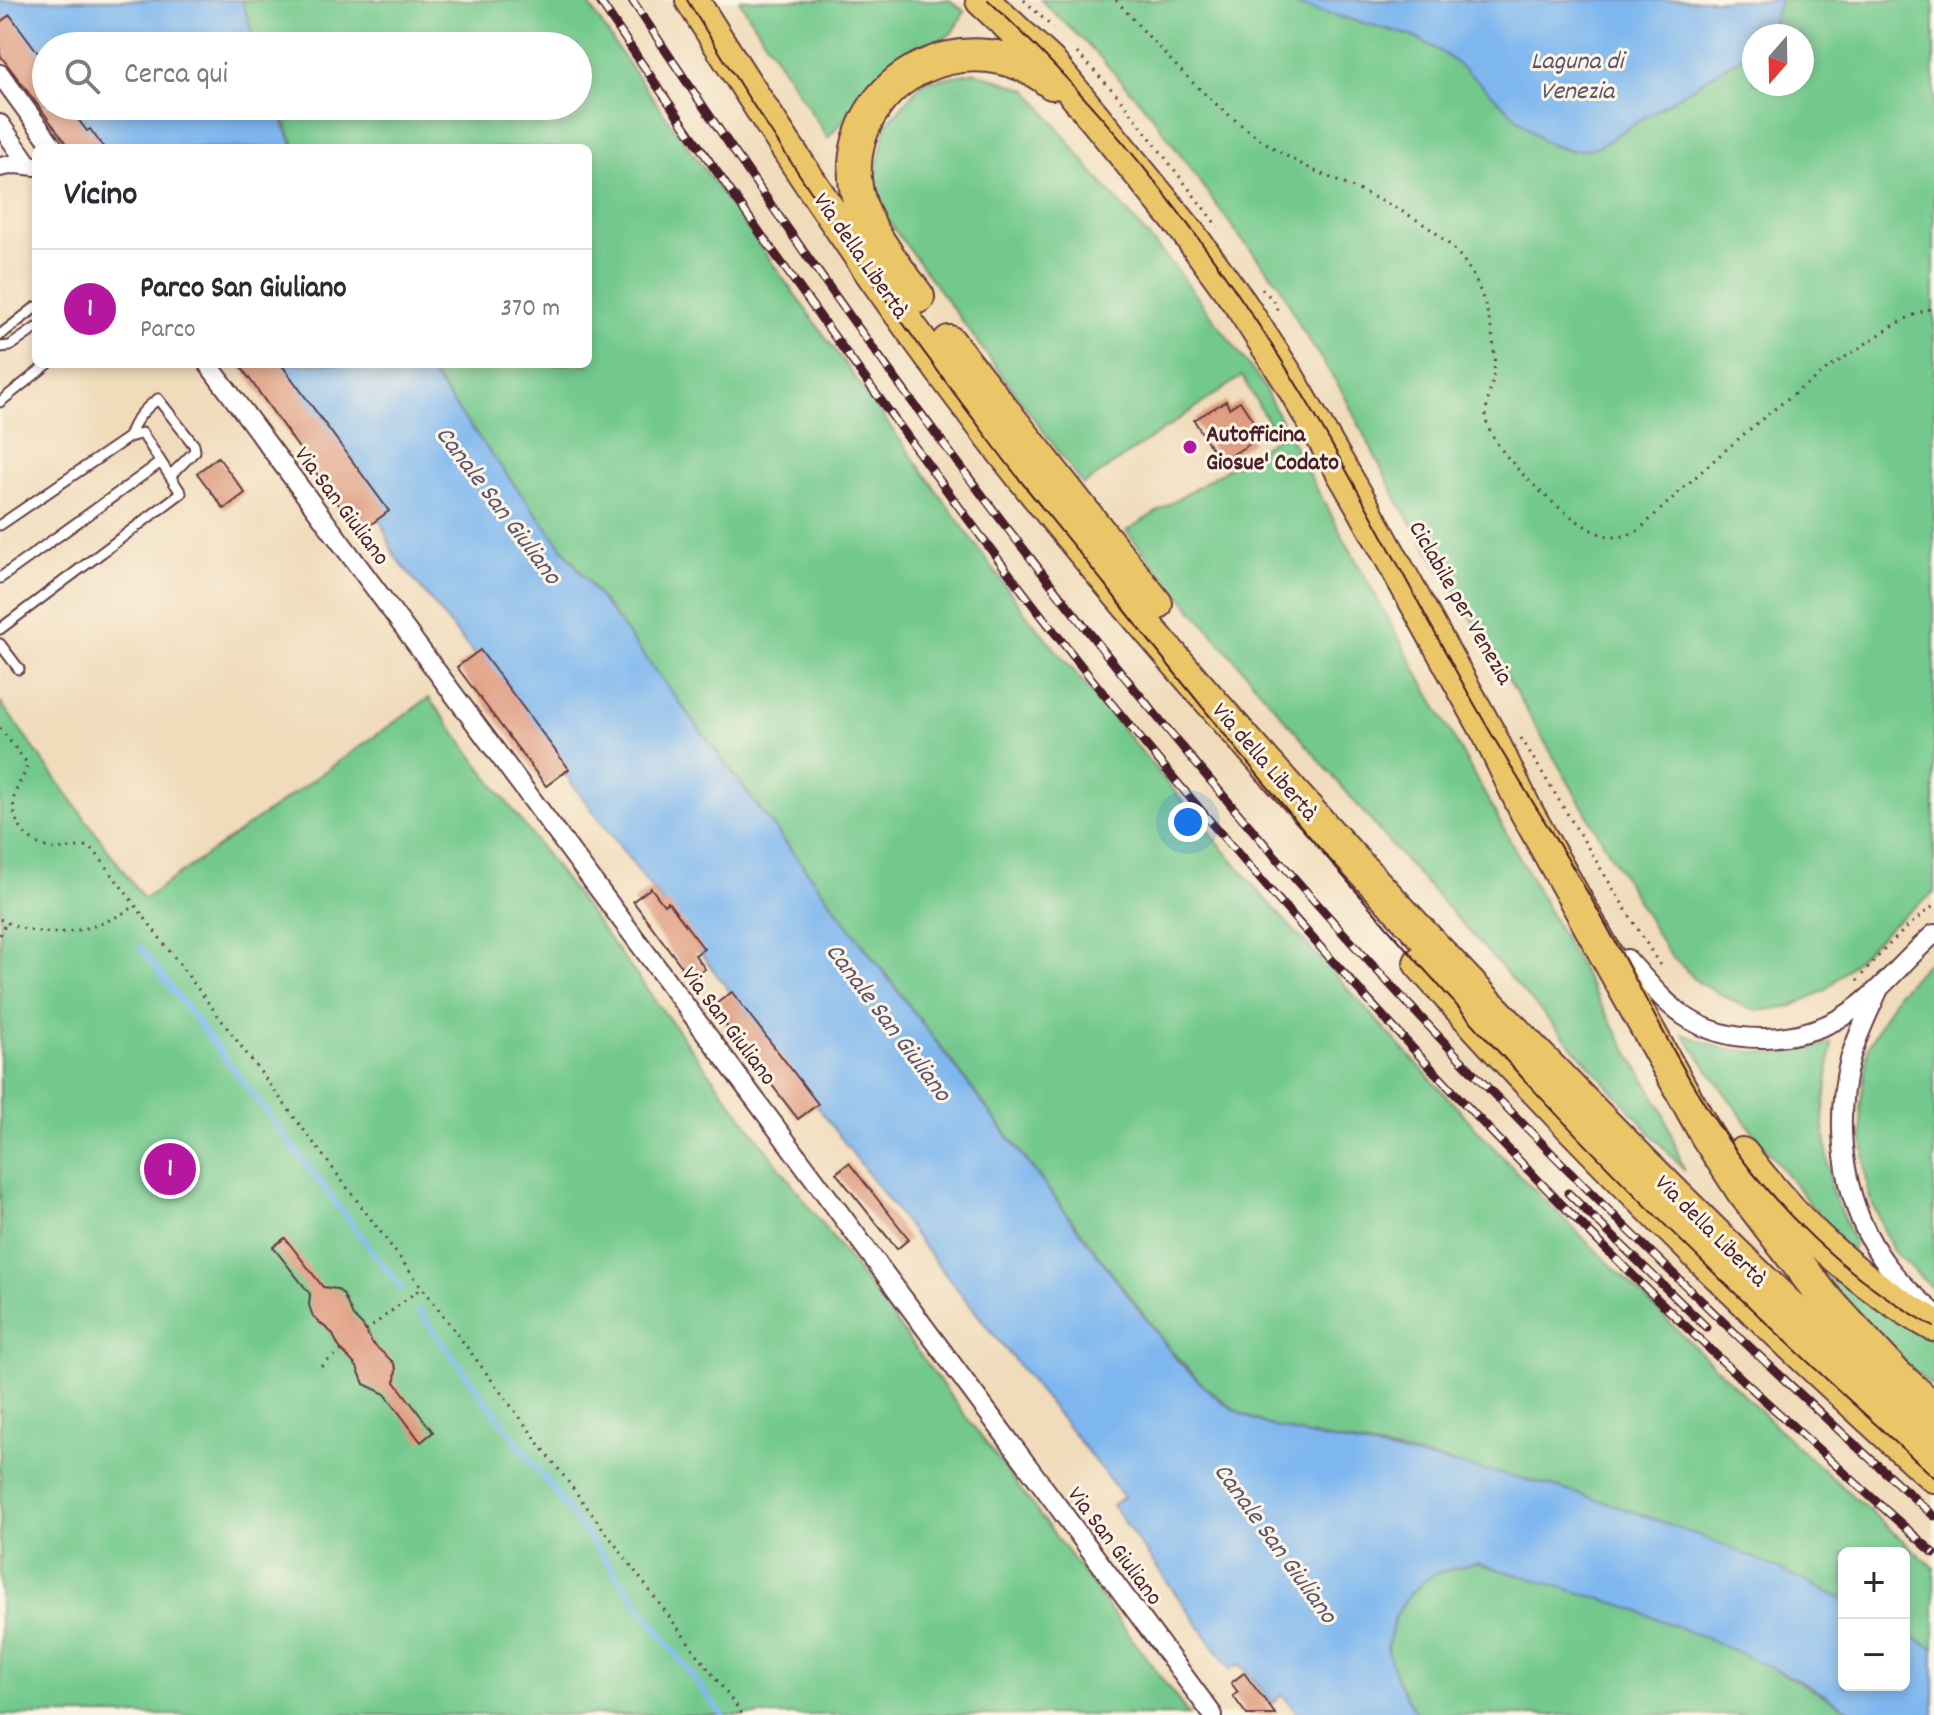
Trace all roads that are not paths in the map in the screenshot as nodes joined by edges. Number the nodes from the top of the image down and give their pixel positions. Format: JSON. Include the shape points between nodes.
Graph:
{"nodes":[{"id":1,"x":692,"y":0,"type":"edge"},
{"id":2,"x":982,"y":0,"type":"edge"},
{"id":3,"x":0,"y":74,"type":"edge"},
{"id":4,"x":32,"y":118,"type":"edge"},
{"id":5,"x":34,"y":120,"type":"edge"},
{"id":6,"x":0,"y":124,"type":"edge"},
{"id":7,"x":51,"y":144,"type":"edge"},
{"id":8,"x":1131,"y":161,"type":"junction"},
{"id":9,"x":32,"y":165,"type":"edge"},
{"id":10,"x":0,"y":167,"type":"edge"},
{"id":11,"x":32,"y":310,"type":"edge"},
{"id":12,"x":32,"y":331,"type":"edge"},
{"id":13,"x":0,"y":335,"type":"edge"},
{"id":14,"x":0,"y":347,"type":"edge"},
{"id":15,"x":36,"y":368,"type":"edge"},
{"id":16,"x":43,"y":368,"type":"edge"},
{"id":17,"x":211,"y":368,"type":"edge"},
{"id":18,"x":26,"y":381,"type":"junction"},
{"id":19,"x":0,"y":402,"type":"edge"},
{"id":20,"x":129,"y":437,"type":"junction"},
{"id":21,"x":161,"y":462,"type":"junction"},
{"id":22,"x":170,"y":476,"type":"junction"},
{"id":23,"x":0,"y":525,"type":"edge"},
{"id":24,"x":1079,"y":546,"type":"junction"},
{"id":25,"x":0,"y":578,"type":"edge"},
{"id":26,"x":0,"y":629,"type":"edge"},
{"id":27,"x":0,"y":644,"type":"edge"},
{"id":28,"x":19,"y":669,"type":"dead end"},
{"id":29,"x":1502,"y":730,"type":"junction"},
{"id":30,"x":1934,"y":934,"type":"edge"},
{"id":31,"x":1627,"y":959,"type":"junction"},
{"id":32,"x":1881,"y":984,"type":"junction"},
{"id":33,"x":1640,"y":1159,"type":"junction"},
{"id":34,"x":1934,"y":1313,"type":"edge"},
{"id":35,"x":1934,"y":1325,"type":"edge"},
{"id":36,"x":1934,"y":1409,"type":"edge"},
{"id":37,"x":1934,"y":1441,"type":"edge"},
{"id":38,"x":1934,"y":1476,"type":"edge"},
{"id":39,"x":1213,"y":1715,"type":"edge"}],
"edges":[{"from":1,"to":24,"type":"highway","name":"Via della Libertà","via":[[850,239]]},
{"from":2,"to":8,"type":"highway","name":"Via della Libertà","via":[[1050,63]]},
{"from":3,"to":4,"type":"street"},
{"from":5,"to":7,"type":"street"},
{"from":6,"to":9,"type":"street"},
{"from":8,"to":29,"type":"highway","name":"Via della Libertà","via":[[1241,305]]},
{"from":8,"to":33,"type":"highway","via":[[1079,104],[1043,75],[1011,59],[972,54],[913,70],[887,92],[866,123],[855,181],[877,238],[951,344],[1228,696],[1306,790]]},
{"from":9,"to":10,"type":"street"},
{"from":11,"to":13,"type":"lane"},
{"from":12,"to":14,"type":"lane"},
{"from":15,"to":18,"type":"lane"},
{"from":16,"to":18,"type":"lane"},
{"from":17,"to":39,"type":"street","name":"Via San Giuliano"},
{"from":18,"to":19,"type":"lane"},
{"from":20,"to":21,"type":"lane","via":[[142,433]]},
{"from":20,"to":22,"type":"lane","via":[[145,408],[158,399],[195,451]]},
{"from":20,"to":23,"type":"lane"},
{"from":21,"to":22,"type":"lane"},
{"from":21,"to":25,"type":"lane"},
{"from":22,"to":26,"type":"lane","via":[[181,493]]},
{"from":24,"to":33,"type":"highway","name":"Via della Libertà","via":[[1348,853]]},
{"from":24,"to":38,"type":"highway","via":[[1207,713],[1475,1024],[1654,1210]]},
{"from":27,"to":28,"type":"lane"},
{"from":29,"to":31,"type":"highway"},
{"from":29,"to":36,"type":"highway","name":"Via della Libertà","via":[[1526,811],[1707,1136],[1822,1295]]},
{"from":30,"to":32,"type":"street"},
{"from":31,"to":32,"type":"street","via":[[1685,1017],[1741,1038],[1823,1027],[1855,1009]]},
{"from":31,"to":35,"type":"highway","via":[[1715,1114],[1771,1191],[1852,1271]]},
{"from":32,"to":34,"type":"street","via":[[1850,1059],[1841,1135],[1857,1208],[1871,1242],[1890,1270]]},
{"from":33,"to":37,"type":"highway","name":"Via della Libertà"}]}
